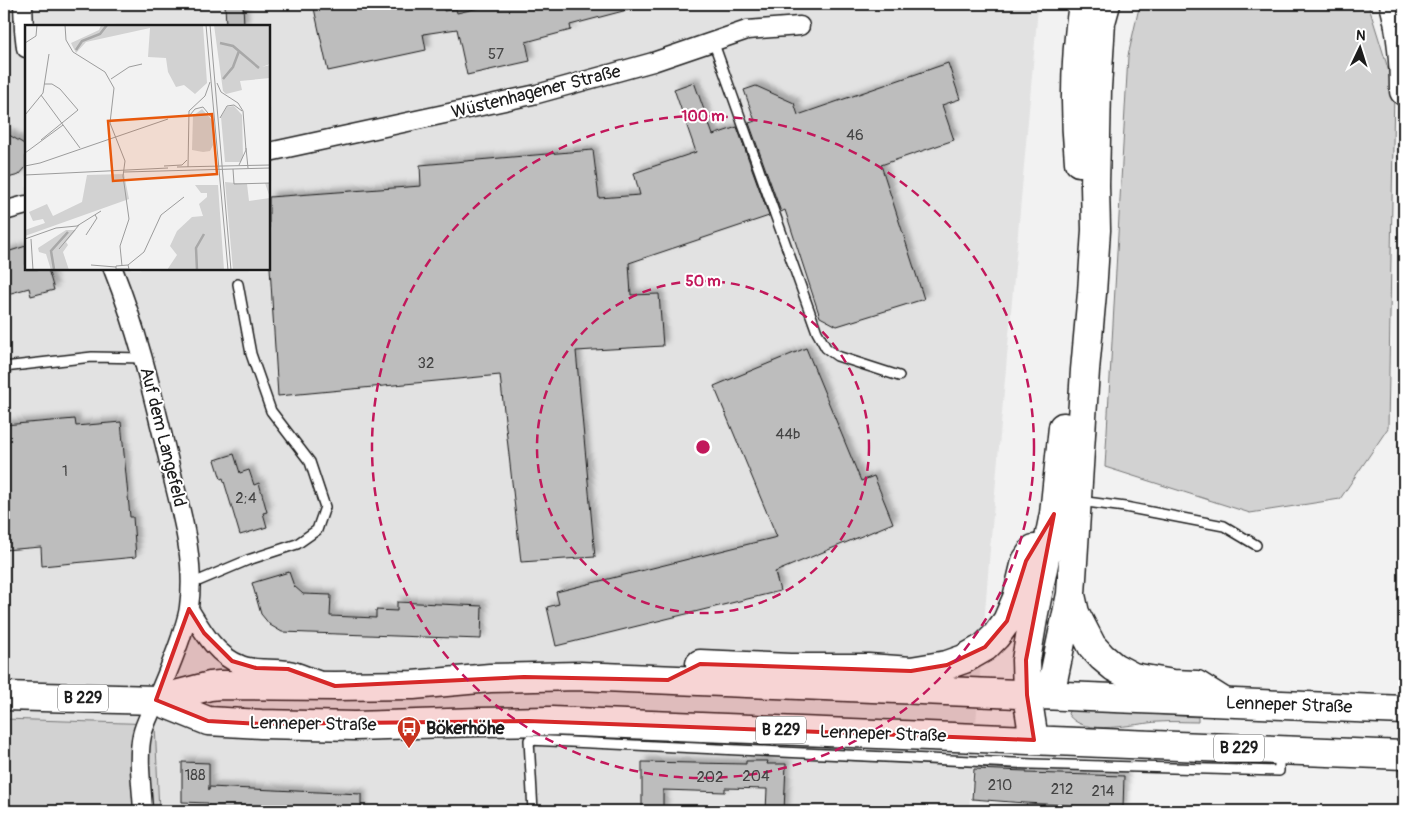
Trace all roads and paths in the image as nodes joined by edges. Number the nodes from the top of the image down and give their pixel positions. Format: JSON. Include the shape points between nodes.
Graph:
{"nodes":[{"id":1,"x":23,"y":4,"type":"edge"},
{"id":2,"x":1083,"y":4,"type":"edge"},
{"id":3,"x":1106,"y":4,"type":"edge"},
{"id":4,"x":1394,"y":4,"type":"edge"},
{"id":5,"x":800,"y":26,"type":"dead end"},
{"id":6,"x":25,"y":39,"type":"edge"},
{"id":7,"x":713,"y":41,"type":"junction"},
{"id":8,"x":1404,"y":91,"type":"edge"},
{"id":9,"x":270,"y":152,"type":"edge"},
{"id":10,"x":25,"y":205,"type":"edge"},
{"id":11,"x":4,"y":211,"type":"edge"},
{"id":12,"x":113,"y":270,"type":"edge"},
{"id":13,"x":238,"y":284,"type":"dead end"},
{"id":14,"x":144,"y":358,"type":"junction"},
{"id":15,"x":4,"y":367,"type":"edge"},
{"id":16,"x":899,"y":376,"type":"dead end"},
{"id":17,"x":1065,"y":507,"type":"junction"},
{"id":18,"x":1256,"y":545,"type":"dead end"},
{"id":19,"x":191,"y":584,"type":"junction"},
{"id":20,"x":1071,"y":594,"type":"junction"},
{"id":21,"x":189,"y":609,"type":"junction"},
{"id":22,"x":668,"y":680,"type":"junction"},
{"id":23,"x":335,"y":686,"type":"junction"},
{"id":24,"x":1038,"y":695,"type":"junction"},
{"id":25,"x":4,"y":696,"type":"edge"},
{"id":26,"x":156,"y":700,"type":"junction"},
{"id":27,"x":1224,"y":702,"type":"junction"},
{"id":28,"x":1404,"y":710,"type":"edge"},
{"id":29,"x":1034,"y":740,"type":"junction"},
{"id":30,"x":1279,"y":750,"type":"junction"},
{"id":31,"x":1404,"y":755,"type":"edge"},
{"id":32,"x":143,"y":811,"type":"edge"},
{"id":33,"x":533,"y":811,"type":"edge"}],
"edges":[{"from":1,"to":6,"type":"street"},
{"from":2,"to":17,"type":"main road","via":[[1077,69],[1079,239]]},
{"from":3,"to":17,"type":"main road","via":[[1101,22],[1097,88],[1092,293],[1085,370]]},
{"from":4,"to":8,"type":"main road","via":[[1404,56]]},
{"from":5,"to":7,"type":"street","name":"Wüstenhagener Straße","via":[[747,30]]},
{"from":7,"to":9,"type":"street","name":"Wüstenhagener Straße","via":[[653,62],[537,94]]},
{"from":7,"to":16,"type":"lane","via":[[817,332],[826,348],[838,356]]},
{"from":10,"to":11,"type":"street"},
{"from":12,"to":14,"type":"street","name":"Auf dem Langefeld"},
{"from":13,"to":19,"type":"lane","via":[[251,354],[271,411],[310,462],[325,507],[317,530],[297,544]]},
{"from":14,"to":15,"type":"lane","via":[[92,357]]},
{"from":14,"to":19,"type":"street","name":"Auf dem Langefeld","via":[[186,532]]},
{"from":17,"to":18,"type":"lane","via":[[1125,507],[1224,526]]},
{"from":17,"to":20,"type":"main road"},
{"from":17,"to":22,"type":"main road","via":[[1026,561],[1017,598],[1007,621],[985,647],[964,659],[911,671],[700,664]]},
{"from":17,"to":24,"type":"main road","via":[[1034,613],[1026,660]]},
{"from":19,"to":21,"type":"street","name":"Auf dem Langefeld"},
{"from":20,"to":24,"type":"main road"},
{"from":20,"to":27,"type":"main road","via":[[1075,613],[1092,646],[1114,667],[1133,676],[1197,685]]},
{"from":21,"to":23,"type":"street","via":[[204,633],[232,661],[243,666],[288,670]]},
{"from":21,"to":26,"type":"street","name":"Auf dem Langefeld"},
{"from":22,"to":23,"type":"main road","name":"Lenneper Straße","number":"B 229","via":[[579,676]]},
{"from":22,"to":24,"type":"main road","name":"Lenneper Straße","number":"B 229"},
{"from":23,"to":26,"type":"main road","name":"Lenneper Straße","number":"B 229","via":[[220,685]]},
{"from":24,"to":27,"type":"main road","name":"Lenneper Straße","number":"B 229"},
{"from":24,"to":29,"type":"main road"},
{"from":25,"to":26,"type":"main road","name":"Lenneper Straße","number":"B 229"},
{"from":26,"to":29,"type":"main road","name":"Lenneper Straße","number":"B 229","via":[[208,721],[261,724],[356,726],[536,721]]},
{"from":26,"to":32,"type":"street","name":"Auf dem Langefeld","via":[[142,735]]},
{"from":27,"to":28,"type":"main road","name":"Lenneper Straße","number":"B 229"},
{"from":29,"to":30,"type":"main road","name":"Lenneper Straße","number":"B 229"},
{"from":30,"to":31,"type":"main road","name":"Lenneper Straße","number":"B 229"},
{"from":30,"to":33,"type":"lane","via":[[1279,771],[1032,764],[529,740]]}]}
